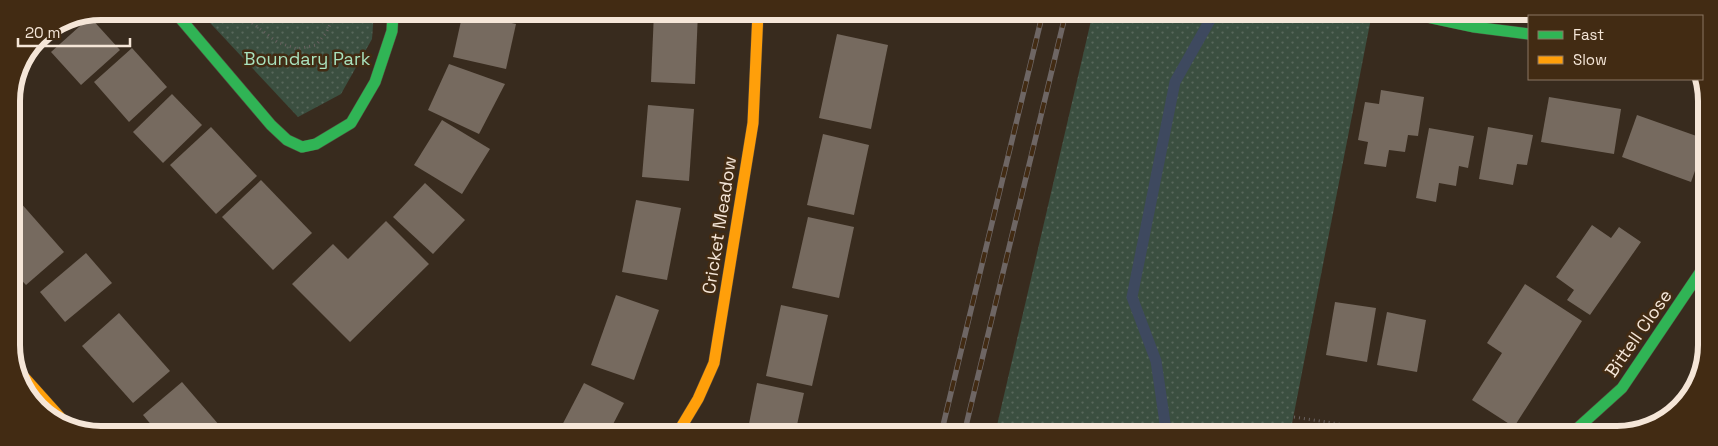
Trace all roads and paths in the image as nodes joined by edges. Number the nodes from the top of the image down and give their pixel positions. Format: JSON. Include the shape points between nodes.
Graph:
{"nodes":[{"id":1,"x":182,"y":20,"type":"edge"},
{"id":2,"x":250,"y":20,"type":"edge"},
{"id":3,"x":332,"y":20,"type":"edge"},
{"id":4,"x":393,"y":20,"type":"edge"},
{"id":5,"x":758,"y":20,"type":"edge"},
{"id":6,"x":1441,"y":20,"type":"edge"},
{"id":7,"x":1528,"y":34,"type":"edge"},
{"id":8,"x":1698,"y":275,"type":"edge"},
{"id":9,"x":31,"y":385,"type":"edge"},
{"id":10,"x":53,"y":410,"type":"edge"},
{"id":11,"x":1294,"y":417,"type":"dead end"},
{"id":12,"x":682,"y":426,"type":"edge"},
{"id":13,"x":1352,"y":426,"type":"edge"},
{"id":14,"x":1579,"y":426,"type":"edge"}],
"edges":[{"from":1,"to":4,"type":"street","via":[[272,125],[287,140],[302,147],[316,144],[351,123],[375,82]]},
{"from":2,"to":3,"type":"path","via":[[277,42],[297,49],[316,45]]},
{"from":5,"to":12,"type":"street","name":"Cricket Meadow","via":[[753,123],[714,364]]},
{"from":6,"to":7,"type":"street"},
{"from":8,"to":14,"type":"street","name":"Bittell Close","via":[[1622,388]]},
{"from":9,"to":10,"type":"street"},
{"from":11,"to":13,"type":"path"}]}
